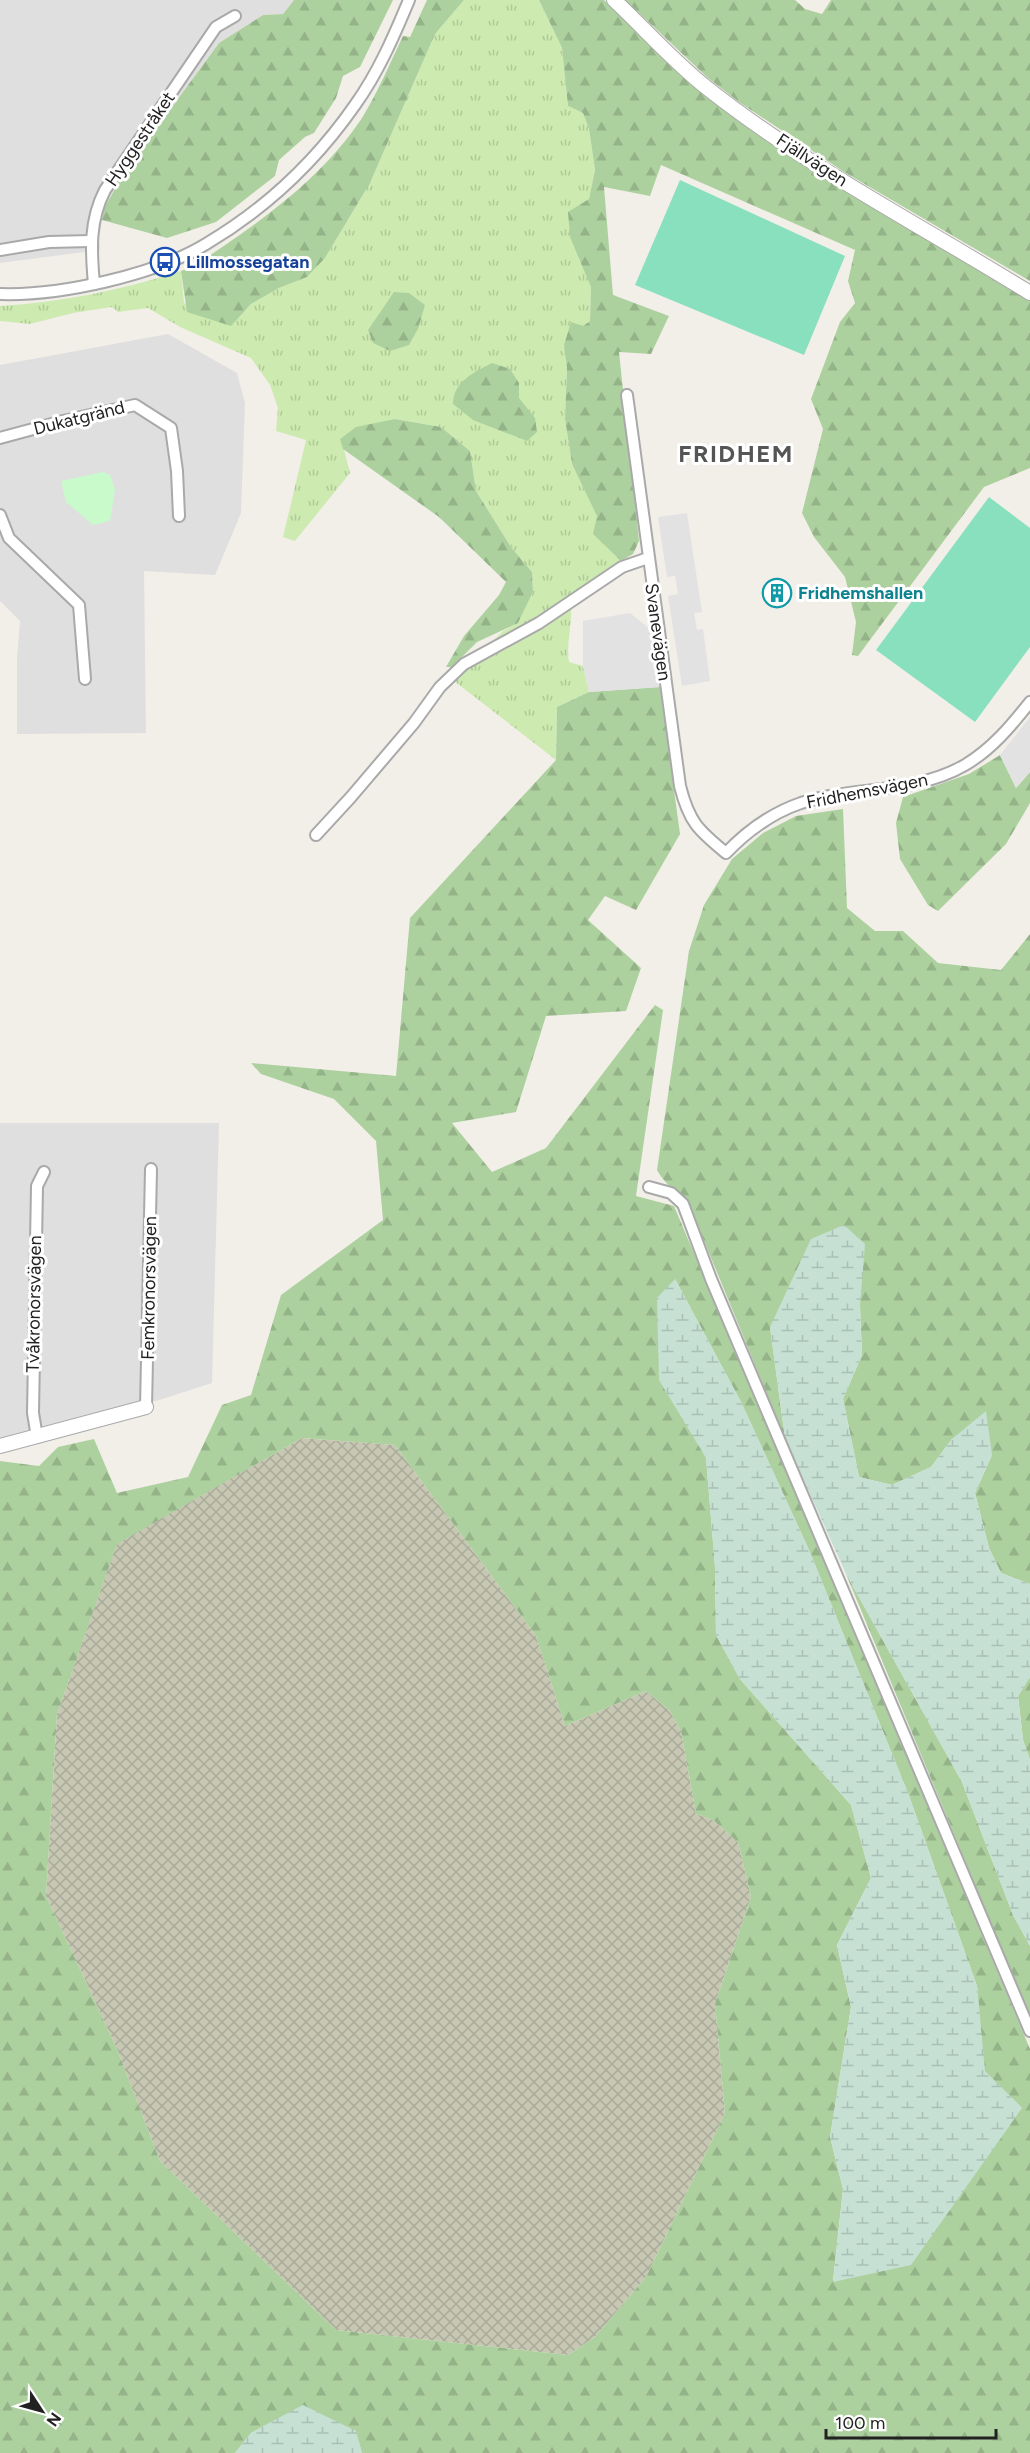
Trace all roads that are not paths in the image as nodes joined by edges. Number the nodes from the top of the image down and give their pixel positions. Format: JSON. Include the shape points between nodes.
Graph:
{"nodes":[{"id":1,"x":409,"y":0,"type":"edge"},
{"id":2,"x":614,"y":0,"type":"edge"},
{"id":3,"x":235,"y":16,"type":"dead end"},
{"id":4,"x":91,"y":241,"type":"junction"},
{"id":5,"x":0,"y":250,"type":"edge"},
{"id":6,"x":94,"y":284,"type":"junction"},
{"id":7,"x":1030,"y":292,"type":"edge"},
{"id":8,"x":0,"y":294,"type":"edge"},
{"id":9,"x":627,"y":395,"type":"dead end"},
{"id":10,"x":0,"y":438,"type":"edge"},
{"id":11,"x":0,"y":515,"type":"edge"},
{"id":12,"x":179,"y":516,"type":"dead end"},
{"id":13,"x":648,"y":558,"type":"junction"},
{"id":14,"x":85,"y":679,"type":"dead end"},
{"id":15,"x":1030,"y":702,"type":"edge"},
{"id":16,"x":315,"y":835,"type":"dead end"},
{"id":17,"x":726,"y":853,"type":"joint"},
{"id":18,"x":151,"y":1169,"type":"dead end"},
{"id":19,"x":44,"y":1172,"type":"dead end"},
{"id":20,"x":649,"y":1186,"type":"dead end"},
{"id":21,"x":146,"y":1407,"type":"joint"},
{"id":22,"x":37,"y":1437,"type":"junction"},
{"id":23,"x":0,"y":1446,"type":"edge"},
{"id":24,"x":1030,"y":2031,"type":"edge"}],
"edges":[{"from":1,"to":6,"type":"street","via":[[391,42],[356,104],[310,162],[275,195],[198,249]]},
{"from":2,"to":7,"type":"street","name":"Fjällvägen","via":[[732,107],[837,177]]},
{"from":3,"to":4,"type":"street","name":"Hyggestråket","via":[[212,32],[114,176],[98,204]]},
{"from":4,"to":5,"type":"street","via":[[49,242]]},
{"from":4,"to":6,"type":"street","name":"Hyggestråket"},
{"from":6,"to":8,"type":"street","via":[[22,295]]},
{"from":9,"to":13,"type":"street","name":"Svanevägen"},
{"from":10,"to":12,"type":"street","name":"Dukatgränd","via":[[135,405],[171,428]]},
{"from":11,"to":14,"type":"street","via":[[9,538],[79,605]]},
{"from":13,"to":16,"type":"street","via":[[622,567],[539,623],[464,664]]},
{"from":13,"to":17,"type":"street","name":"Svanevägen","via":[[686,810],[693,823]]},
{"from":15,"to":17,"type":"street","name":"Fridhemsvägen","via":[[997,741],[963,766],[934,779],[802,803],[760,823]]},
{"from":18,"to":21,"type":"street","name":"Femkronorsvägen"},
{"from":19,"to":22,"type":"street","name":"Tvåkronorsvägen","via":[[36,1186],[33,1413]]},
{"from":20,"to":24,"type":"street","via":[[671,1193],[683,1204],[711,1279]]},
{"from":21,"to":22,"type":"street"},
{"from":22,"to":23,"type":"street"}]}
